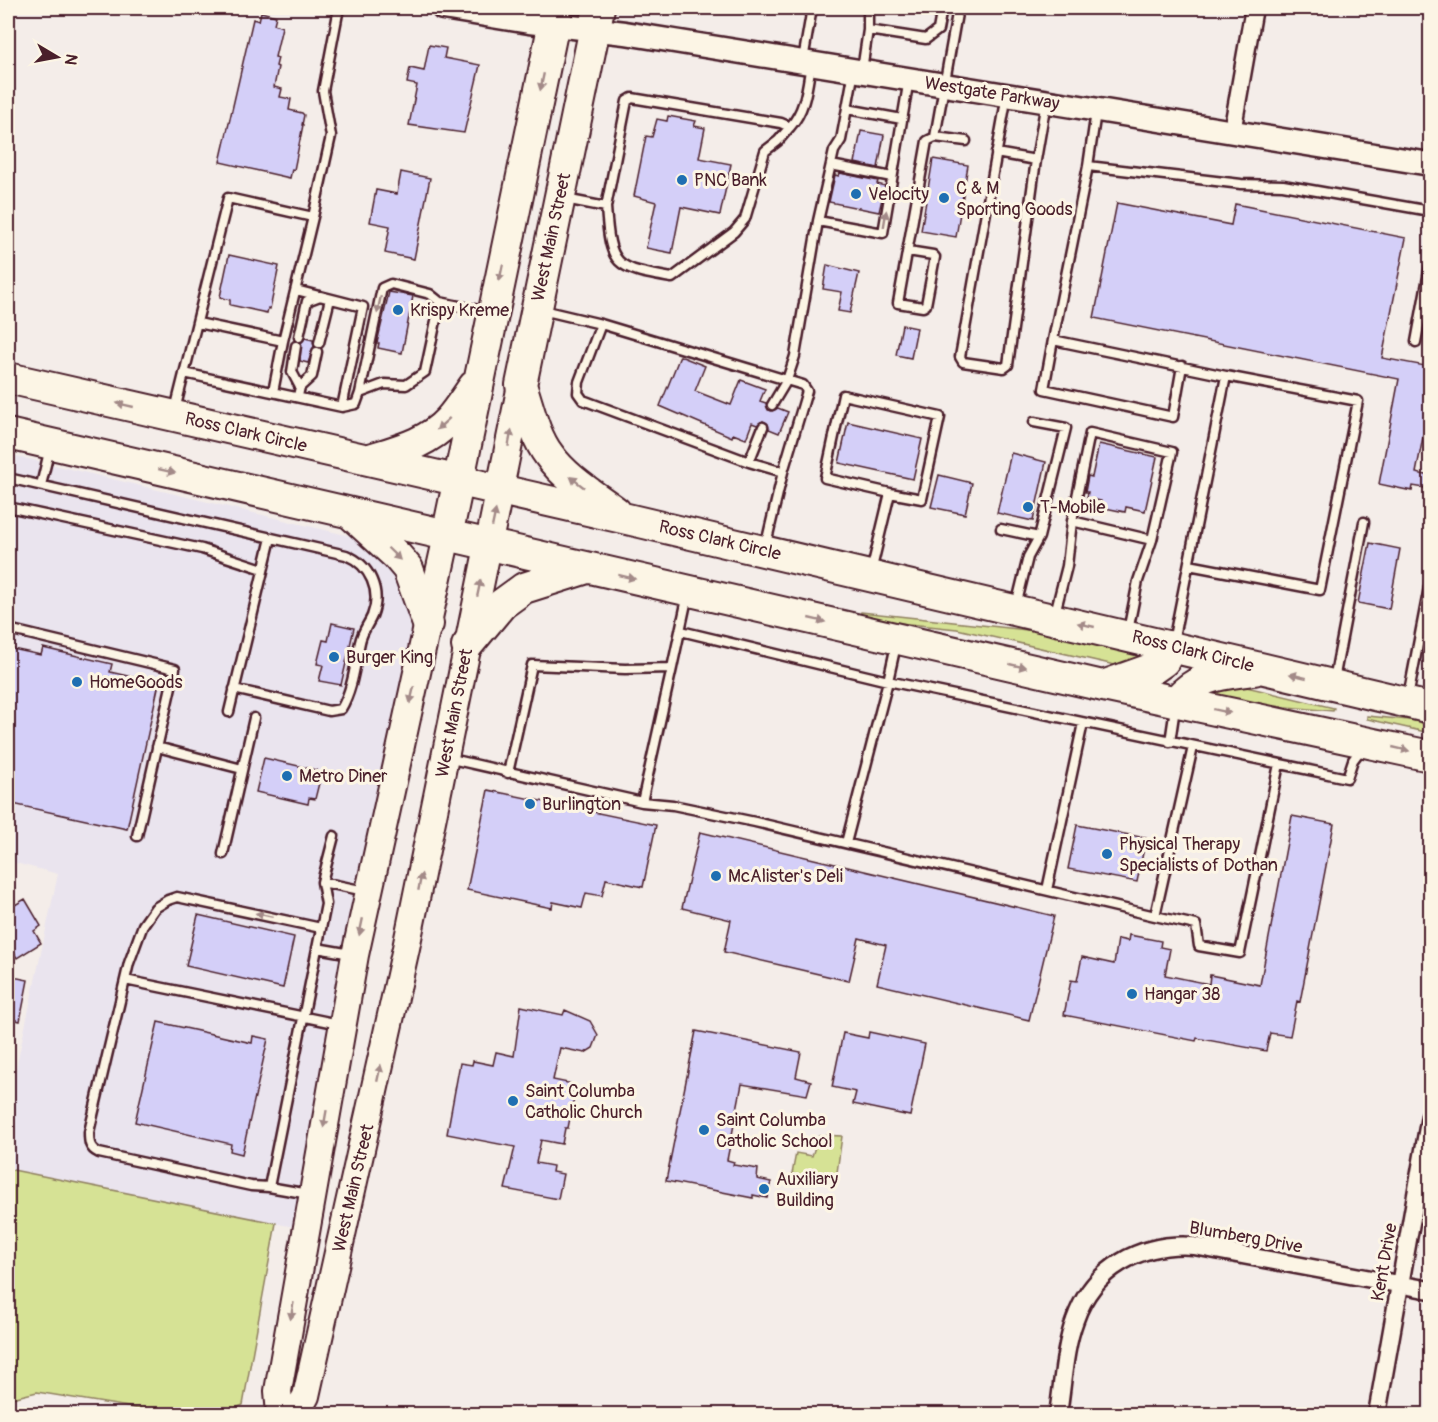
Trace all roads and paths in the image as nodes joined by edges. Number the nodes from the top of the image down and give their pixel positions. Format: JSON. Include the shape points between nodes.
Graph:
{"nodes":[{"id":1,"x":339,"y":8,"type":"edge"},
{"id":2,"x":454,"y":8,"type":"edge"},
{"id":3,"x":812,"y":8,"type":"edge"},
{"id":4,"x":868,"y":8,"type":"edge"},
{"id":5,"x":942,"y":8,"type":"edge"},
{"id":6,"x":958,"y":8,"type":"edge"},
{"id":7,"x":1254,"y":8,"type":"edge"},
{"id":8,"x":555,"y":16,"type":"edge"},
{"id":9,"x":597,"y":19,"type":"edge"},
{"id":10,"x":868,"y":30,"type":"junction"},
{"id":11,"x":807,"y":63,"type":"junction"},
{"id":12,"x":858,"y":71,"type":"junction"},
{"id":13,"x":909,"y":79,"type":"junction"},
{"id":14,"x":946,"y":85,"type":"junction"},
{"id":15,"x":1007,"y":95,"type":"junction"},
{"id":16,"x":1046,"y":101,"type":"junction"},
{"id":17,"x":847,"y":109,"type":"junction"},
{"id":18,"x":1096,"y":109,"type":"junction"},
{"id":19,"x":902,"y":119,"type":"junction"},
{"id":20,"x":790,"y":127,"type":"junction"},
{"id":21,"x":1232,"y":132,"type":"junction"},
{"id":22,"x":935,"y":137,"type":"junction"},
{"id":23,"x":966,"y":141,"type":"dead end"},
{"id":24,"x":996,"y":153,"type":"junction"},
{"id":25,"x":1036,"y":160,"type":"junction"},
{"id":26,"x":1431,"y":164,"type":"edge"},
{"id":27,"x":831,"y":165,"type":"junction"},
{"id":28,"x":1088,"y":166,"type":"junction"},
{"id":29,"x":892,"y":177,"type":"junction"},
{"id":30,"x":560,"y":198,"type":"junction"},
{"id":31,"x":606,"y":207,"type":"junction"},
{"id":32,"x":1431,"y":211,"type":"edge"},
{"id":33,"x":313,"y":217,"type":"junction"},
{"id":34,"x":818,"y":221,"type":"junction"},
{"id":35,"x":908,"y":251,"type":"junction"},
{"id":36,"x":1431,"y":266,"type":"edge"},
{"id":37,"x":296,"y":290,"type":"junction"},
{"id":38,"x":320,"y":296,"type":"junction"},
{"id":39,"x":330,"y":299,"type":"junction"},
{"id":40,"x":440,"y":302,"type":"junction"},
{"id":41,"x":537,"y":309,"type":"junction"},
{"id":42,"x":493,"y":313,"type":"junction"},
{"id":43,"x":198,"y":323,"type":"junction"},
{"id":44,"x":601,"y":324,"type":"junction"},
{"id":45,"x":1053,"y":340,"type":"junction"},
{"id":46,"x":283,"y":341,"type":"junction"},
{"id":47,"x":1416,"y":342,"type":"dead end"},
{"id":48,"x":319,"y":343,"type":"dead end"},
{"id":49,"x":317,"y":352,"type":"dead end"},
{"id":50,"x":1182,"y":366,"type":"junction"},
{"id":51,"x":184,"y":373,"type":"junction"},
{"id":52,"x":1226,"y":376,"type":"junction"},
{"id":53,"x":8,"y":378,"type":"edge"},
{"id":54,"x":479,"y":378,"type":"junction"},
{"id":55,"x":787,"y":380,"type":"junction"},
{"id":56,"x":521,"y":385,"type":"junction"},
{"id":57,"x":273,"y":392,"type":"junction"},
{"id":58,"x":299,"y":392,"type":"junction"},
{"id":59,"x":360,"y":393,"type":"junction"},
{"id":60,"x":772,"y":405,"type":"dead end"},
{"id":61,"x":342,"y":407,"type":"junction"},
{"id":62,"x":174,"y":416,"type":"junction"},
{"id":63,"x":1034,"y":422,"type":"dead end"},
{"id":64,"x":763,"y":427,"type":"dead end"},
{"id":65,"x":8,"y":434,"type":"edge"},
{"id":66,"x":51,"y":445,"type":"junction"},
{"id":67,"x":366,"y":460,"type":"junction"},
{"id":68,"x":749,"y":462,"type":"junction"},
{"id":69,"x":783,"y":472,"type":"junction"},
{"id":70,"x":8,"y":478,"type":"edge"},
{"id":71,"x":458,"y":481,"type":"junction"},
{"id":72,"x":41,"y":485,"type":"junction"},
{"id":73,"x":499,"y":491,"type":"junction"},
{"id":74,"x":890,"y":493,"type":"junction"},
{"id":75,"x":8,"y":507,"type":"edge"},
{"id":76,"x":351,"y":514,"type":"junction"},
{"id":77,"x":623,"y":518,"type":"junction"},
{"id":78,"x":1072,"y":521,"type":"junction"},
{"id":79,"x":1365,"y":522,"type":"dead end"},
{"id":80,"x":1001,"y":529,"type":"dead end"},
{"id":81,"x":447,"y":536,"type":"junction"},
{"id":82,"x":271,"y":537,"type":"junction"},
{"id":83,"x":1039,"y":537,"type":"junction"},
{"id":84,"x":1152,"y":540,"type":"junction"},
{"id":85,"x":488,"y":545,"type":"junction"},
{"id":86,"x":765,"y":551,"type":"junction"},
{"id":87,"x":1189,"y":565,"type":"junction"},
{"id":88,"x":263,"y":568,"type":"junction"},
{"id":89,"x":588,"y":568,"type":"junction"},
{"id":90,"x":871,"y":576,"type":"junction"},
{"id":91,"x":1431,"y":582,"type":"edge"},
{"id":92,"x":689,"y":591,"type":"junction"},
{"id":93,"x":1016,"y":609,"type":"junction"},
{"id":94,"x":1427,"y":615,"type":"edge"},
{"id":95,"x":1054,"y":618,"type":"junction"},
{"id":96,"x":429,"y":624,"type":"junction"},
{"id":97,"x":8,"y":629,"type":"edge"},
{"id":98,"x":681,"y":631,"type":"junction"},
{"id":99,"x":1127,"y":635,"type":"junction"},
{"id":100,"x":897,"y":638,"type":"junction"},
{"id":101,"x":467,"y":646,"type":"junction"},
{"id":102,"x":1172,"y":646,"type":"junction"},
{"id":103,"x":672,"y":668,"type":"junction"},
{"id":104,"x":1265,"y":668,"type":"junction"},
{"id":105,"x":888,"y":681,"type":"junction"},
{"id":106,"x":1333,"y":684,"type":"junction"},
{"id":107,"x":1103,"y":686,"type":"junction"},
{"id":108,"x":234,"y":689,"type":"junction"},
{"id":109,"x":1176,"y":701,"type":"junction"},
{"id":110,"x":1418,"y":705,"type":"edge"},
{"id":111,"x":229,"y":712,"type":"dead end"},
{"id":112,"x":254,"y":718,"type":"dead end"},
{"id":113,"x":1083,"y":723,"type":"junction"},
{"id":114,"x":1367,"y":741,"type":"junction"},
{"id":115,"x":1170,"y":742,"type":"junction"},
{"id":116,"x":157,"y":747,"type":"junction"},
{"id":117,"x":1193,"y":747,"type":"junction"},
{"id":118,"x":1431,"y":756,"type":"edge"},
{"id":119,"x":445,"y":758,"type":"junction"},
{"id":120,"x":1279,"y":764,"type":"junction"},
{"id":121,"x":242,"y":769,"type":"junction"},
{"id":122,"x":508,"y":773,"type":"junction"},
{"id":123,"x":642,"y":802,"type":"junction"},
{"id":124,"x":137,"y":836,"type":"dead end"},
{"id":125,"x":334,"y":836,"type":"dead end"},
{"id":126,"x":846,"y":843,"type":"junction"},
{"id":127,"x":223,"y":854,"type":"dead end"},
{"id":128,"x":322,"y":882,"type":"junction"},
{"id":129,"x":1047,"y":890,"type":"junction"},
{"id":130,"x":368,"y":892,"type":"junction"},
{"id":131,"x":1155,"y":916,"type":"junction"},
{"id":132,"x":321,"y":928,"type":"junction"},
{"id":133,"x":317,"y":948,"type":"junction"},
{"id":134,"x":355,"y":955,"type":"junction"},
{"id":135,"x":124,"y":980,"type":"junction"},
{"id":136,"x":303,"y":1017,"type":"junction"},
{"id":137,"x":342,"y":1025,"type":"junction"},
{"id":138,"x":1431,"y":1116,"type":"edge"},
{"id":139,"x":269,"y":1187,"type":"junction"},
{"id":140,"x":312,"y":1194,"type":"junction"},
{"id":141,"x":1400,"y":1285,"type":"junction"},
{"id":142,"x":1431,"y":1290,"type":"edge"},
{"id":143,"x":280,"y":1414,"type":"edge"},
{"id":144,"x":296,"y":1414,"type":"edge"},
{"id":145,"x":1058,"y":1414,"type":"edge"},
{"id":146,"x":1377,"y":1414,"type":"edge"}],
"edges":[{"from":1,"to":33,"type":"lane","via":[[323,91],[331,136]]},
{"from":2,"to":8,"type":"main road","name":"Westgate Parkway"},
{"from":3,"to":11,"type":"lane"},
{"from":4,"to":10,"type":"lane"},
{"from":5,"to":10,"type":"lane","via":[[938,30],[926,39]]},
{"from":6,"to":14,"type":"lane"},
{"from":7,"to":21,"type":"street"},
{"from":8,"to":9,"type":"main road","name":"Westgate Parkway"},
{"from":8,"to":42,"type":"highway","name":"West Main Street","one_way":true},
{"from":9,"to":11,"type":"main road","name":"Westgate Parkway"},
{"from":9,"to":30,"type":"highway","name":"West Main Street"},
{"from":10,"to":12,"type":"lane"},
{"from":11,"to":12,"type":"main road","name":"Westgate Parkway"},
{"from":11,"to":20,"type":"lane","via":[[803,105]]},
{"from":12,"to":13,"type":"main road","name":"Westgate Parkway"},
{"from":12,"to":17,"type":"lane"},
{"from":13,"to":14,"type":"main road","name":"Westgate Parkway"},
{"from":13,"to":19,"type":"lane"},
{"from":14,"to":15,"type":"main road","name":"Westgate Parkway"},
{"from":14,"to":22,"type":"lane"},
{"from":15,"to":16,"type":"main road","name":"Westgate Parkway"},
{"from":15,"to":24,"type":"lane"},
{"from":16,"to":18,"type":"main road","name":"Westgate Parkway"},
{"from":16,"to":25,"type":"lane"},
{"from":17,"to":19,"type":"lane"},
{"from":17,"to":27,"type":"lane","via":[[842,140]]},
{"from":18,"to":21,"type":"main road","name":"Westgate Parkway"},
{"from":18,"to":28,"type":"lane"},
{"from":19,"to":29,"type":"lane"},
{"from":20,"to":31,"type":"lane","via":[[632,98],[627,101]]},
{"from":20,"to":31,"type":"lane","via":[[765,151],[745,219],[734,232],[672,278],[622,266],[608,234]]},
{"from":21,"to":26,"type":"main road","name":"Westgate Parkway"},
{"from":22,"to":23,"type":"lane"},
{"from":22,"to":35,"type":"lane","via":[[927,141]]},
{"from":24,"to":25,"type":"lane"},
{"from":24,"to":25,"type":"lane","via":[[960,357],[963,362],[1004,368],[1008,365]]},
{"from":27,"to":29,"type":"lane"},
{"from":27,"to":34,"type":"lane"},
{"from":28,"to":32,"type":"lane","via":[[1241,184],[1283,185]]},
{"from":28,"to":45,"type":"lane"},
{"from":34,"to":29,"type":"lane","one_way":true,"via":[[883,233]]},
{"from":30,"to":31,"type":"lane"},
{"from":30,"to":41,"type":"highway","name":"West Main Street"},
{"from":33,"to":37,"type":"lane"},
{"from":33,"to":43,"type":"lane","via":[[228,198]]},
{"from":34,"to":55,"type":"lane","via":[[795,356]]},
{"from":35,"to":35,"type":"lane","via":[[898,303],[923,307],[935,258]]},
{"from":36,"to":47,"type":"lane"},
{"from":37,"to":38,"type":"lane"},
{"from":37,"to":46,"type":"lane"},
{"from":38,"to":39,"type":"lane"},
{"from":38,"to":58,"type":"lane","via":[[307,301],[298,342],[292,372]]},
{"from":39,"to":48,"type":"lane"},
{"from":39,"to":61,"type":"lane","via":[[363,306]]},
{"from":40,"to":42,"type":"lane"},
{"from":40,"to":59,"type":"lane","via":[[425,372],[406,385],[384,384]]},
{"from":40,"to":59,"type":"lane","one_way":true,"via":[[430,294],[391,284],[382,288]]},
{"from":41,"to":44,"type":"lane"},
{"from":41,"to":56,"type":"highway","name":"West Main Street"},
{"from":42,"to":54,"type":"highway","name":"West Main Street"},
{"from":43,"to":46,"type":"lane"},
{"from":43,"to":51,"type":"lane"},
{"from":44,"to":55,"type":"lane"},
{"from":44,"to":68,"type":"lane","via":[[579,382],[578,393],[584,400]]},
{"from":45,"to":50,"type":"lane"},
{"from":45,"to":50,"type":"lane","via":[[1044,389],[1173,417]]},
{"from":46,"to":57,"type":"lane"},
{"from":49,"to":58,"type":"lane","via":[[312,376]]},
{"from":50,"to":52,"type":"lane"},
{"from":51,"to":57,"type":"lane"},
{"from":51,"to":62,"type":"lane"},
{"from":52,"to":87,"type":"lane"},
{"from":52,"to":87,"type":"lane","via":[[1358,401],[1320,590]]},
{"from":62,"to":53,"type":"highway","name":"Ross Clark Circle","one_way":true},
{"from":54,"to":67,"type":"highway","one_way":true,"via":[[448,421],[424,440]]},
{"from":54,"to":71,"type":"highway","name":"West Main Street"},
{"from":55,"to":60,"type":"lane"},
{"from":55,"to":69,"type":"lane","via":[[803,385],[807,391]]},
{"from":73,"to":56,"type":"main road","name":"West Main Street","one_way":true},
{"from":77,"to":56,"type":"highway","one_way":true,"via":[[563,471],[548,454]]},
{"from":57,"to":58,"type":"lane"},
{"from":58,"to":61,"type":"lane"},
{"from":59,"to":61,"type":"lane","via":[[356,404]]},
{"from":62,"to":67,"type":"highway","name":"Ross Clark Circle"},
{"from":63,"to":83,"type":"lane","via":[[1066,428]]},
{"from":64,"to":68,"type":"lane"},
{"from":65,"to":66,"type":"highway"},
{"from":66,"to":72,"type":"lane"},
{"from":66,"to":76,"type":"highway","one_way":true},
{"from":67,"to":71,"type":"highway","name":"Ross Clark Circle"},
{"from":68,"to":69,"type":"lane"},
{"from":69,"to":86,"type":"lane"},
{"from":70,"to":72,"type":"lane"},
{"from":71,"to":73,"type":"highway","name":"Ross Clark Circle"},
{"from":71,"to":81,"type":"highway","name":"West Main Street"},
{"from":72,"to":82,"type":"lane"},
{"from":73,"to":77,"type":"highway","name":"Ross Clark Circle"},
{"from":85,"to":73,"type":"main road","name":"West Main Street","one_way":true},
{"from":74,"to":74,"type":"lane","via":[[922,499],[940,417],[843,395],[825,478]]},
{"from":74,"to":90,"type":"lane"},
{"from":75,"to":88,"type":"lane","via":[[202,549]]},
{"from":76,"to":81,"type":"highway"},
{"from":76,"to":96,"type":"highway","one_way":true,"via":[[408,569]]},
{"from":77,"to":86,"type":"highway","name":"Ross Clark Circle"},
{"from":78,"to":84,"type":"lane"},
{"from":78,"to":84,"type":"lane","via":[[1090,433],[1172,452]]},
{"from":78,"to":95,"type":"lane","via":[[1067,566]]},
{"from":79,"to":106,"type":"lane"},
{"from":80,"to":83,"type":"lane"},
{"from":81,"to":85,"type":"highway"},
{"from":81,"to":96,"type":"main road","name":"West Main Street"},
{"from":82,"to":88,"type":"lane"},
{"from":82,"to":108,"type":"lane","via":[[346,555],[360,563],[373,582],[372,616],[362,633],[348,698],[341,709],[329,711]]},
{"from":83,"to":93,"type":"lane","via":[[1028,558]]},
{"from":84,"to":99,"type":"lane","via":[[1138,581]]},
{"from":85,"to":89,"type":"highway"},
{"from":101,"to":85,"type":"main road","name":"West Main Street","one_way":true},
{"from":86,"to":90,"type":"highway","name":"Ross Clark Circle"},
{"from":87,"to":102,"type":"lane"},
{"from":88,"to":108,"type":"lane"},
{"from":89,"to":92,"type":"highway","one_way":true},
{"from":89,"to":101,"type":"highway","via":[[524,588],[502,604]]},
{"from":90,"to":93,"type":"highway","name":"Ross Clark Circle"},
{"from":91,"to":94,"type":"lane"},
{"from":92,"to":98,"type":"lane"},
{"from":92,"to":100,"type":"highway","one_way":true},
{"from":93,"to":95,"type":"highway","name":"Ross Clark Circle"},
{"from":94,"to":110,"type":"lane"},
{"from":99,"to":95,"type":"highway","name":"Ross Clark Circle","one_way":true},
{"from":96,"to":130,"type":"main road","name":"West Main Street","one_way":true},
{"from":97,"to":116,"type":"lane","via":[[175,669]]},
{"from":98,"to":103,"type":"lane"},
{"from":98,"to":105,"type":"lane"},
{"from":99,"to":102,"type":"highway","name":"Ross Clark Circle"},
{"from":100,"to":105,"type":"lane"},
{"from":100,"to":107,"type":"highway","one_way":true},
{"from":101,"to":119,"type":"main road","name":"West Main Street"},
{"from":102,"to":104,"type":"highway","name":"Ross Clark Circle"},
{"from":102,"to":107,"type":"highway","via":[[1164,661],[1154,668]]},
{"from":103,"to":122,"type":"lane","via":[[532,665]]},
{"from":103,"to":123,"type":"lane"},
{"from":106,"to":104,"type":"highway","name":"Ross Clark Circle","one_way":true},
{"from":104,"to":109,"type":"highway","via":[[1202,679]]},
{"from":105,"to":113,"type":"lane"},
{"from":105,"to":126,"type":"lane"},
{"from":106,"to":110,"type":"highway","name":"Ross Clark Circle"},
{"from":107,"to":109,"type":"highway"},
{"from":108,"to":111,"type":"lane"},
{"from":109,"to":114,"type":"highway","one_way":true},
{"from":109,"to":115,"type":"lane"},
{"from":112,"to":121,"type":"lane"},
{"from":113,"to":115,"type":"lane"},
{"from":113,"to":129,"type":"lane"},
{"from":114,"to":118,"type":"highway","one_way":true},
{"from":114,"to":120,"type":"lane","via":[[1353,760],[1347,778]]},
{"from":115,"to":117,"type":"lane"},
{"from":116,"to":121,"type":"lane"},
{"from":116,"to":124,"type":"lane"},
{"from":117,"to":120,"type":"lane"},
{"from":117,"to":131,"type":"lane"},
{"from":119,"to":122,"type":"lane"},
{"from":144,"to":119,"type":"main road","name":"West Main Street","one_way":true,"via":[[306,1396],[366,1133]]},
{"from":120,"to":131,"type":"lane","via":[[1240,953],[1199,946],[1196,925]]},
{"from":121,"to":127,"type":"lane"},
{"from":122,"to":123,"type":"lane"},
{"from":123,"to":126,"type":"lane","via":[[673,805]]},
{"from":125,"to":128,"type":"lane"},
{"from":126,"to":129,"type":"lane"},
{"from":128,"to":130,"type":"lane"},
{"from":128,"to":132,"type":"lane","via":[[326,904]]},
{"from":129,"to":131,"type":"lane"},
{"from":130,"to":134,"type":"main road","name":"West Main Street","one_way":true},
{"from":132,"to":133,"type":"lane"},
{"from":132,"to":135,"type":"lane","one_way":true,"via":[[177,897],[155,908],[143,925]]},
{"from":133,"to":134,"type":"lane"},
{"from":133,"to":136,"type":"lane"},
{"from":134,"to":137,"type":"main road","name":"West Main Street"},
{"from":135,"to":136,"type":"lane"},
{"from":135,"to":139,"type":"lane","via":[[88,1132],[93,1150]]},
{"from":136,"to":137,"type":"lane"},
{"from":136,"to":139,"type":"lane"},
{"from":137,"to":140,"type":"main road","name":"West Main Street","one_way":true},
{"from":138,"to":141,"type":"street","name":"Kent Drive"},
{"from":139,"to":140,"type":"lane"},
{"from":140,"to":143,"type":"main road","name":"West Main Street","one_way":true,"via":[[278,1391]]},
{"from":141,"to":142,"type":"street","name":"Blumberg Drive"},
{"from":141,"to":145,"type":"street","name":"Blumberg Drive","via":[[1194,1246],[1166,1246],[1139,1252],[1104,1275],[1079,1309]]},
{"from":141,"to":146,"type":"street","name":"Kent Drive"}]}
